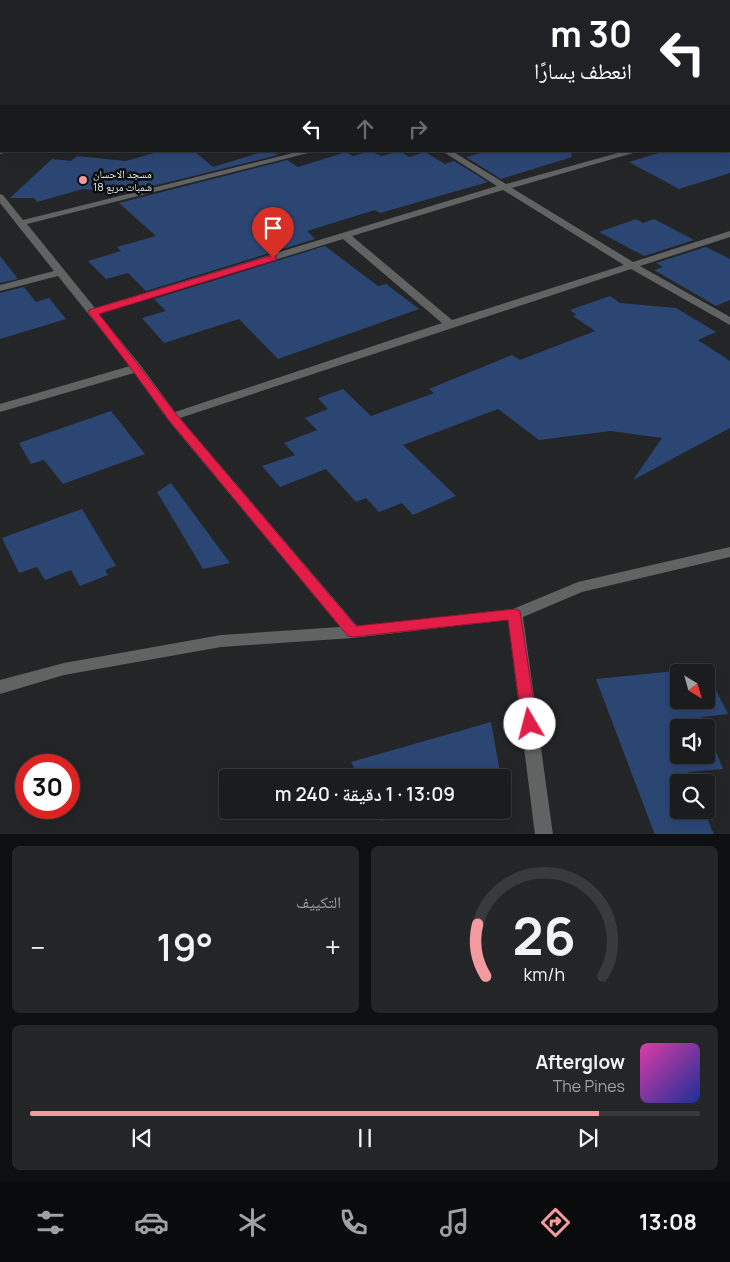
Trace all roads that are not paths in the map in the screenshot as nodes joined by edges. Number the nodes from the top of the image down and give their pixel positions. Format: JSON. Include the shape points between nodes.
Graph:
{"nodes":[{"id":1,"x":308,"y":152,"type":"edge"},
{"id":2,"x":448,"y":152,"type":"edge"},
{"id":3,"x":632,"y":152,"type":"edge"},
{"id":4,"x":504,"y":187,"type":"junction"},
{"id":5,"x":1,"y":200,"type":"edge"},
{"id":6,"x":21,"y":223,"type":"junction"},
{"id":7,"x":730,"y":234,"type":"edge"},
{"id":8,"x":344,"y":236,"type":"junction"},
{"id":9,"x":631,"y":265,"type":"junction"},
{"id":10,"x":60,"y":272,"type":"junction"},
{"id":11,"x":0,"y":288,"type":"edge"},
{"id":12,"x":93,"y":312,"type":"junction"},
{"id":13,"x":730,"y":322,"type":"edge"},
{"id":14,"x":450,"y":324,"type":"junction"},
{"id":15,"x":137,"y":368,"type":"junction"},
{"id":16,"x":0,"y":408,"type":"edge"},
{"id":17,"x":172,"y":417,"type":"junction"},
{"id":18,"x":730,"y":552,"type":"edge"},
{"id":19,"x":515,"y":614,"type":"junction"},
{"id":20,"x":353,"y":632,"type":"junction"},
{"id":21,"x":0,"y":687,"type":"edge"},
{"id":22,"x":544,"y":834,"type":"edge"}],
"edges":[{"from":1,"to":6,"type":"street"},
{"from":2,"to":4,"type":"street"},
{"from":3,"to":4,"type":"street"},
{"from":4,"to":8,"type":"street"},
{"from":4,"to":9,"type":"street"},
{"from":5,"to":6,"type":"street"},
{"from":6,"to":10,"type":"street"},
{"from":7,"to":9,"type":"street"},
{"from":8,"to":12,"type":"street"},
{"from":8,"to":14,"type":"street"},
{"from":9,"to":13,"type":"street"},
{"from":9,"to":14,"type":"street"},
{"from":10,"to":11,"type":"street"},
{"from":10,"to":12,"type":"street"},
{"from":12,"to":15,"type":"street"},
{"from":14,"to":17,"type":"street"},
{"from":15,"to":16,"type":"street"},
{"from":15,"to":17,"type":"street"},
{"from":17,"to":20,"type":"street"},
{"from":18,"to":19,"type":"street","via":[[578,587]]},
{"from":19,"to":20,"type":"street"},
{"from":19,"to":22,"type":"street"},
{"from":20,"to":21,"type":"street","via":[[221,641],[64,669]]}]}
